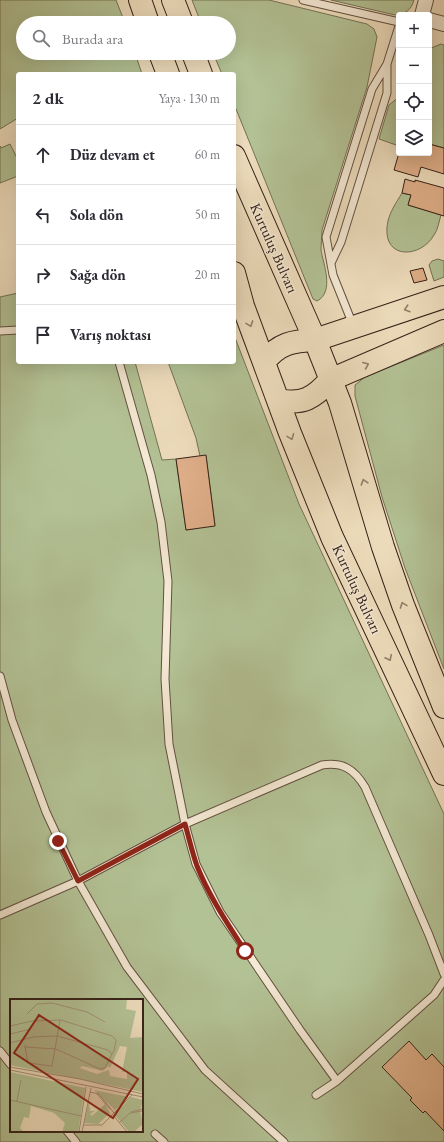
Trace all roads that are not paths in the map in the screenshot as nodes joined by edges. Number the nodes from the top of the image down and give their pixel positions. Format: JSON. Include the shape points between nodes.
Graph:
{"nodes":[{"id":1,"x":140,"y":0,"type":"edge"},
{"id":2,"x":173,"y":0,"type":"edge"},
{"id":3,"x":303,"y":0,"type":"edge"},
{"id":4,"x":426,"y":0,"type":"edge"},
{"id":5,"x":423,"y":12,"type":"edge"},
{"id":6,"x":146,"y":16,"type":"edge"},
{"id":7,"x":179,"y":16,"type":"edge"},
{"id":8,"x":396,"y":21,"type":"edge"},
{"id":9,"x":432,"y":21,"type":"edge"},
{"id":10,"x":444,"y":24,"type":"edge"},
{"id":11,"x":396,"y":36,"type":"edge"},
{"id":12,"x":163,"y":60,"type":"edge"},
{"id":13,"x":196,"y":60,"type":"edge"},
{"id":14,"x":387,"y":64,"type":"junction"},
{"id":15,"x":167,"y":72,"type":"edge"},
{"id":16,"x":200,"y":72,"type":"edge"},
{"id":17,"x":236,"y":161,"type":"edge"},
{"id":18,"x":331,"y":263,"type":"junction"},
{"id":19,"x":236,"y":280,"type":"edge"},
{"id":20,"x":444,"y":297,"type":"edge"},
{"id":21,"x":354,"y":326,"type":"junction"},
{"id":22,"x":16,"y":330,"type":"edge"},
{"id":23,"x":444,"y":331,"type":"edge"},
{"id":24,"x":0,"y":332,"type":"edge"},
{"id":25,"x":315,"y":340,"type":"junction"},
{"id":26,"x":264,"y":362,"type":"junction"},
{"id":27,"x":121,"y":364,"type":"edge"},
{"id":28,"x":330,"y":380,"type":"junction"},
{"id":29,"x":278,"y":400,"type":"junction"},
{"id":30,"x":0,"y":676,"type":"edge"},
{"id":31,"x":444,"y":706,"type":"edge"},
{"id":32,"x":444,"y":774,"type":"edge"},
{"id":33,"x":185,"y":824,"type":"junction"},
{"id":34,"x":78,"y":881,"type":"junction"},
{"id":35,"x":0,"y":916,"type":"edge"},
{"id":36,"x":444,"y":974,"type":"edge"},
{"id":37,"x":444,"y":980,"type":"edge"},
{"id":38,"x":0,"y":1051,"type":"edge"},
{"id":39,"x":10,"y":1064,"type":"edge"},
{"id":40,"x":337,"y":1081,"type":"junction"},
{"id":41,"x":316,"y":1095,"type":"dead end"},
{"id":42,"x":68,"y":1132,"type":"edge"},
{"id":43,"x":155,"y":1134,"type":"dead end"},
{"id":44,"x":76,"y":1142,"type":"edge"},
{"id":45,"x":164,"y":1142,"type":"edge"},
{"id":46,"x":284,"y":1142,"type":"edge"}],
"edges":[{"from":1,"to":6,"type":"main road"},
{"from":2,"to":7,"type":"main road"},
{"from":3,"to":8,"type":"lane"},
{"from":4,"to":5,"type":"street"},
{"from":9,"to":10,"type":"street"},
{"from":11,"to":14,"type":"lane"},
{"from":12,"to":15,"type":"main road"},
{"from":13,"to":16,"type":"main road"},
{"from":14,"to":18,"type":"lane","via":[[387,93],[341,242]]},
{"from":14,"to":18,"type":"lane","via":[[372,89],[326,237]]},
{"from":17,"to":25,"type":"main road","name":"Kurtuluş Bulvarı"},
{"from":18,"to":21,"type":"lane","via":[[338,290]]},
{"from":19,"to":26,"type":"main road","one_way":true},
{"from":20,"to":21,"type":"main road","one_way":true},
{"from":21,"to":25,"type":"main road"},
{"from":22,"to":24,"type":"lane"},
{"from":28,"to":23,"type":"main road","one_way":true},
{"from":25,"to":26,"type":"main road","via":[[285,344],[272,351]]},
{"from":25,"to":28,"type":"main road"},
{"from":26,"to":29,"type":"main road"},
{"from":27,"to":33,"type":"lane","via":[[161,522],[168,581],[166,717],[172,767]]},
{"from":28,"to":29,"type":"main road","via":[[310,399],[290,402]]},
{"from":31,"to":28,"type":"main road","one_way":true,"via":[[403,605],[340,403]]},
{"from":29,"to":32,"type":"main road","name":"Kurtuluş Bulvarı","one_way":true,"via":[[332,537]]},
{"from":30,"to":34,"type":"lane","via":[[12,720],[46,812]]},
{"from":33,"to":34,"type":"lane"},
{"from":33,"to":36,"type":"lane","via":[[322,765],[332,763],[350,768],[365,787]]},
{"from":33,"to":40,"type":"lane","via":[[196,864],[220,912]]},
{"from":34,"to":35,"type":"lane"},
{"from":34,"to":46,"type":"lane","via":[[127,967],[205,1070]]},
{"from":37,"to":40,"type":"lane","via":[[434,995]]},
{"from":38,"to":39,"type":"lane"},
{"from":40,"to":41,"type":"lane"},
{"from":42,"to":44,"type":"lane"},
{"from":43,"to":45,"type":"lane"}]}
